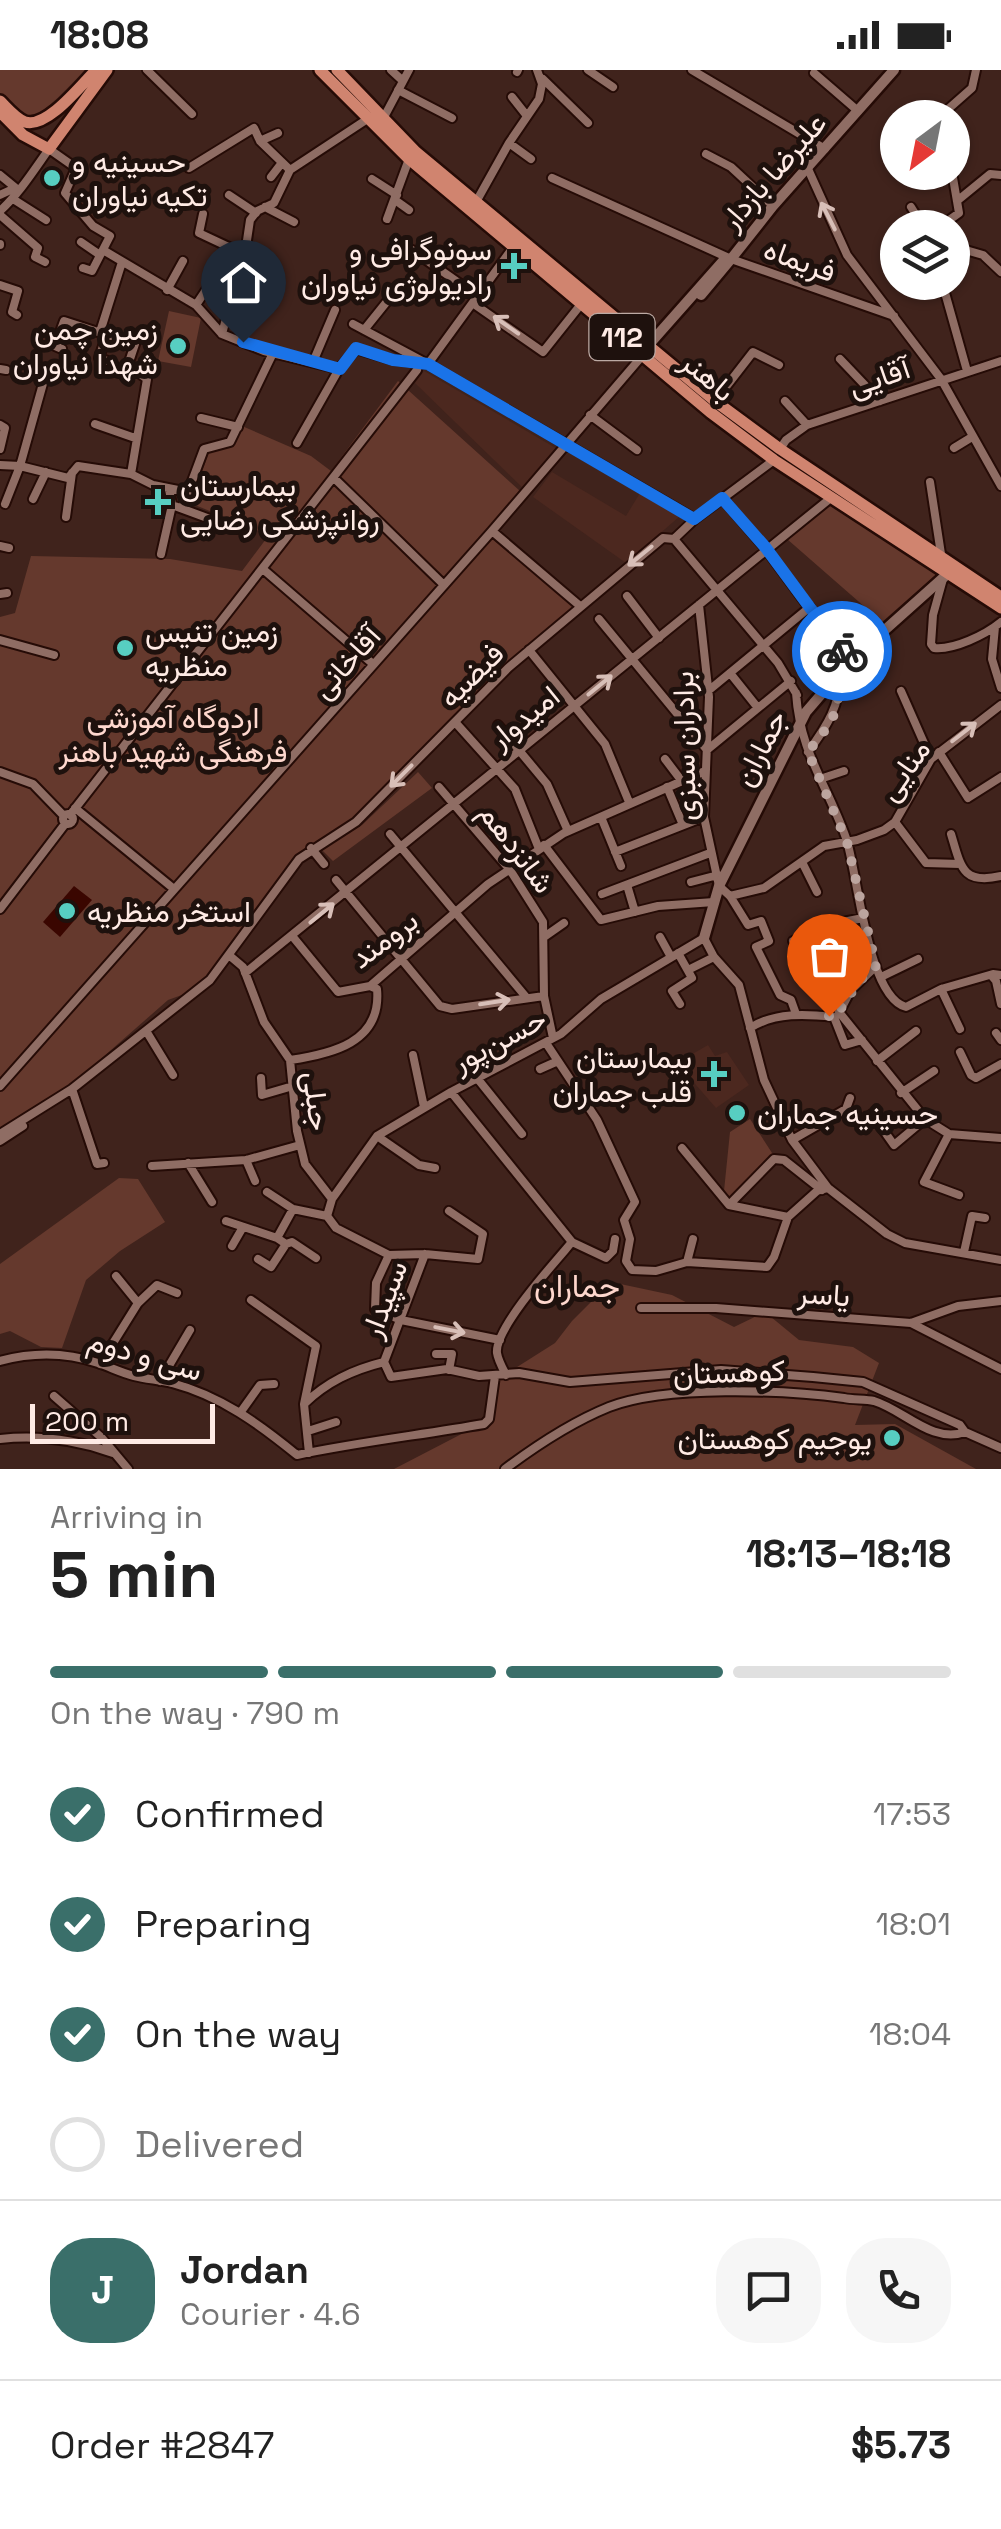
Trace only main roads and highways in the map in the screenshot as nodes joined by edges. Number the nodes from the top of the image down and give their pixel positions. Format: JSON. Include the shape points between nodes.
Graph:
{"nodes":[{"id":1,"x":96,"y":70,"type":"edge"},
{"id":2,"x":107,"y":70,"type":"edge"},
{"id":3,"x":320,"y":70,"type":"edge"},
{"id":4,"x":336,"y":70,"type":"edge"},
{"id":5,"x":894,"y":70,"type":"edge"},
{"id":6,"x":0,"y":101,"type":"edge"},
{"id":7,"x":0,"y":112,"type":"edge"},
{"id":8,"x":376,"y":119,"type":"junction"},
{"id":9,"x":647,"y":350,"type":"junction"},
{"id":10,"x":777,"y":455,"type":"junction"},
{"id":11,"x":950,"y":572,"type":"junction"},
{"id":12,"x":1001,"y":596,"type":"edge"},
{"id":13,"x":1001,"y":608,"type":"edge"},
{"id":14,"x":704,"y":938,"type":"road end"}],
"edges":[{"from":1,"to":6,"type":"main road","via":[[38,123],[22,122]]},
{"from":2,"to":7,"type":"main road","via":[[49,149]]},
{"from":3,"to":8,"type":"main road","name":"باهنر","number":"112"},
{"from":4,"to":8,"type":"main road","name":"باهنر","number":"112"},
{"from":5,"to":9,"type":"main road","name":"علیرضا بازدار","via":[[729,265]]},
{"from":8,"to":9,"type":"main road","name":"باهنر","number":"112"},
{"from":8,"to":9,"type":"main road","name":"باهنر","number":"112","via":[[409,159]]},
{"from":9,"to":10,"type":"main road","name":"باهنر","number":"112"},
{"from":9,"to":10,"type":"main road","name":"باهنر","number":"112"},
{"from":10,"to":11,"type":"main road","name":"باهنر","number":"112"},
{"from":10,"to":11,"type":"main road","name":"باهنر","number":"112","via":[[940,554]]},
{"from":11,"to":12,"type":"main road","name":"باهنر","number":"112"},
{"from":11,"to":13,"type":"main road","name":"باهنر","number":"112"},
{"from":11,"to":14,"type":"main road","name":"جماران","via":[[849,662],[806,712],[719,881]]}]}
